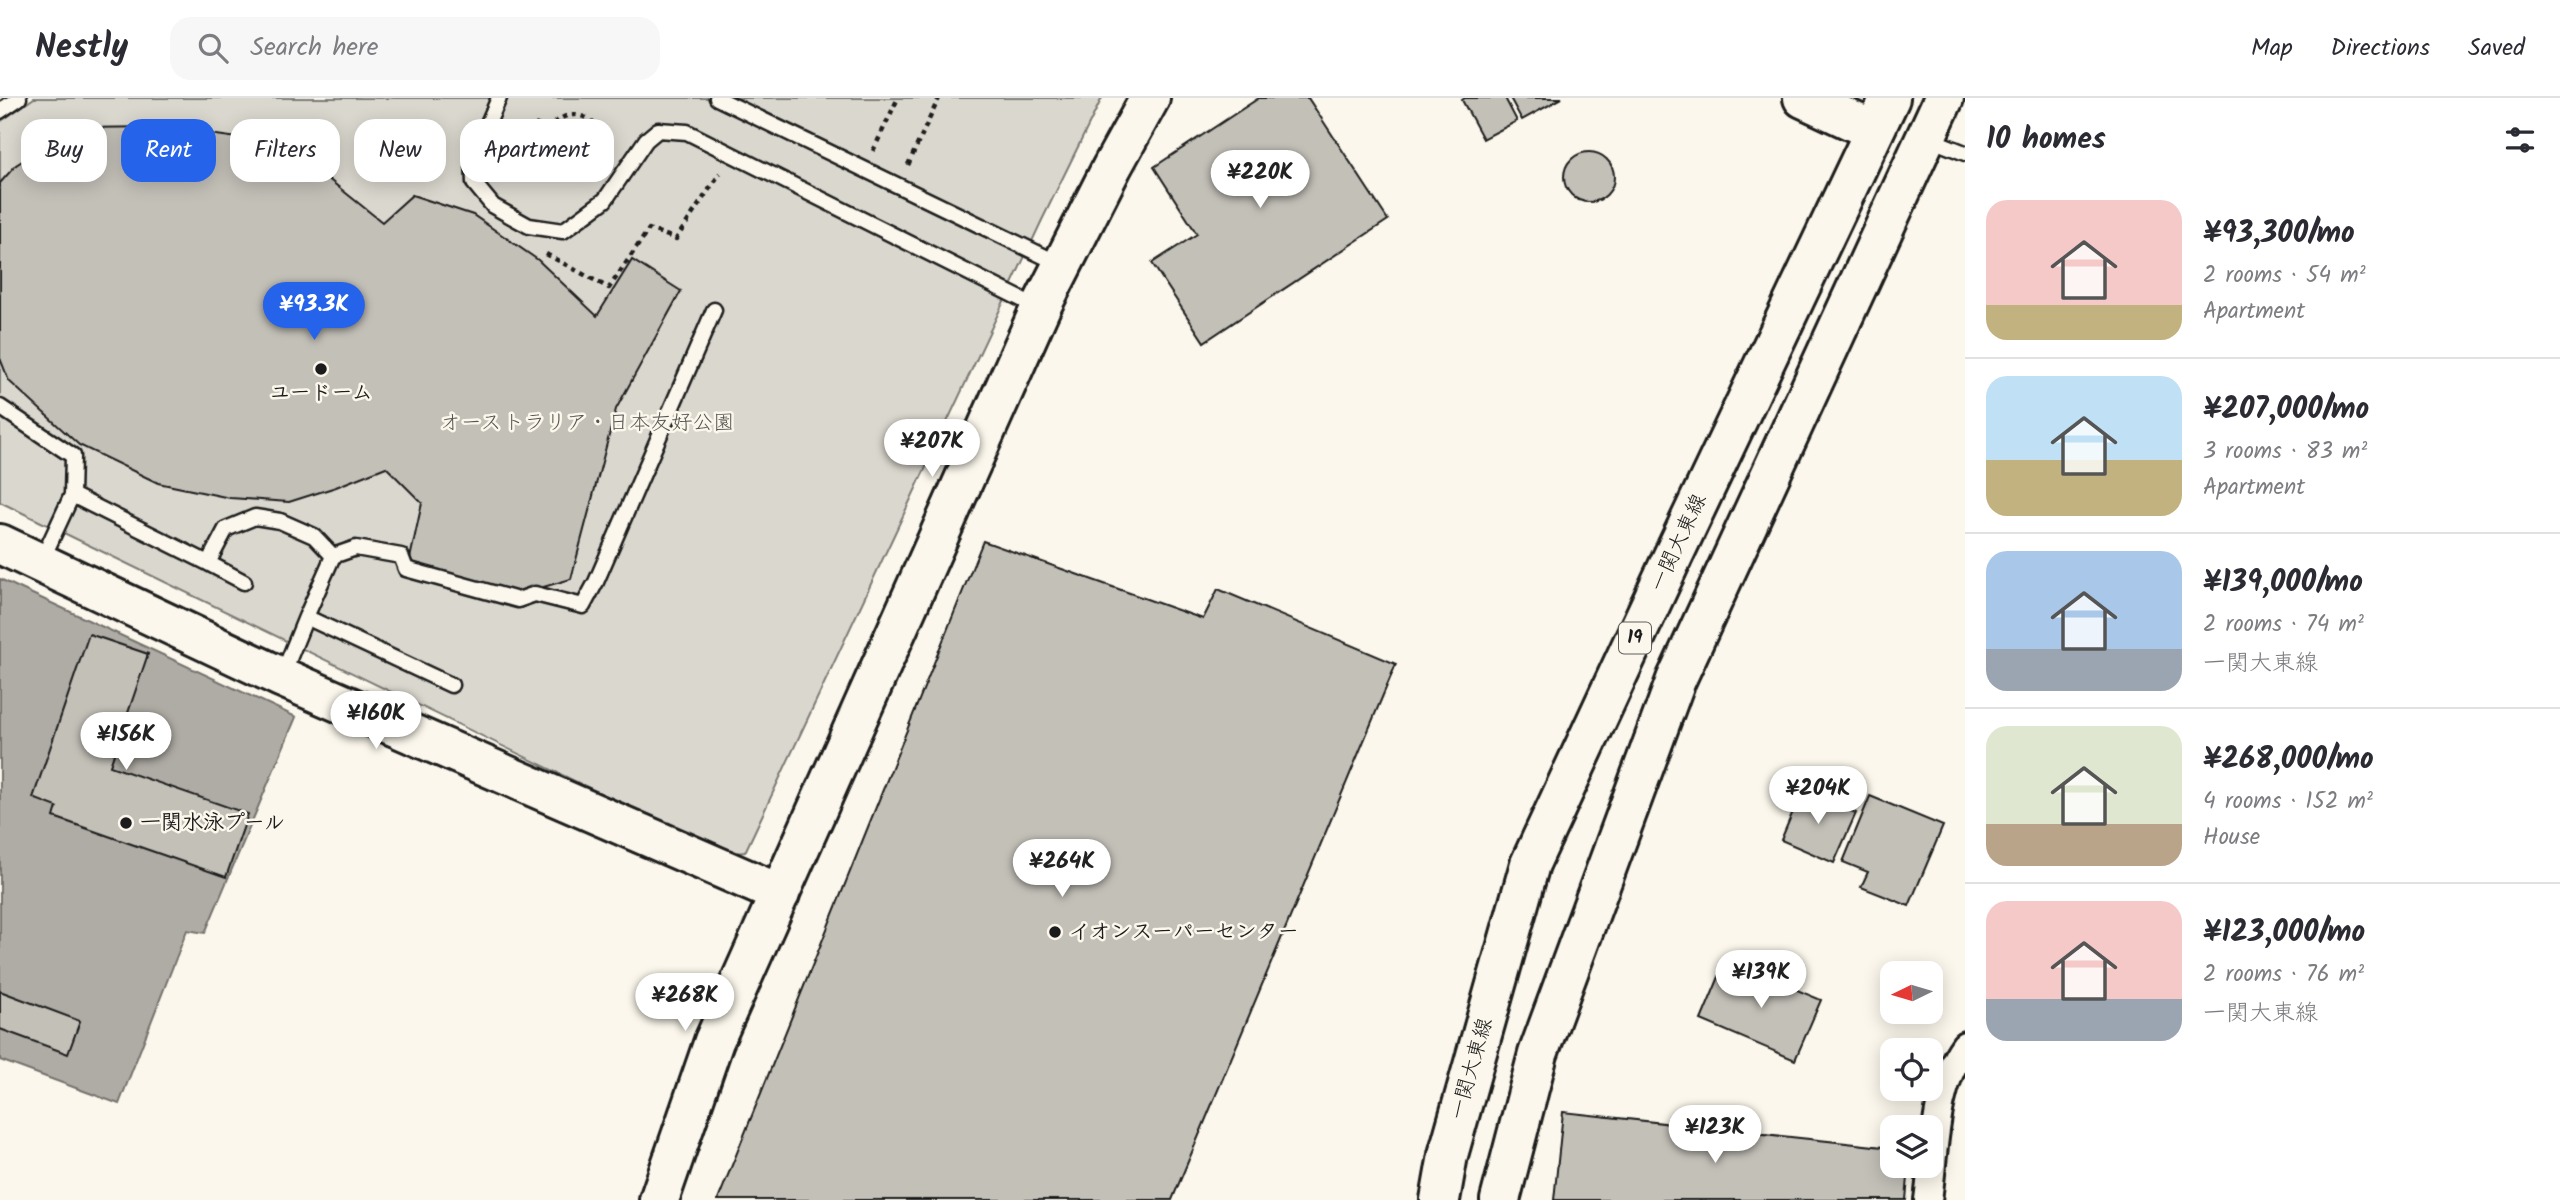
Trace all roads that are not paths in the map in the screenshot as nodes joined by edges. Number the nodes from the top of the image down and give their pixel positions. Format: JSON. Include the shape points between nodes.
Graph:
{"nodes":[{"id":1,"x":19,"y":98,"type":"edge"},
{"id":2,"x":499,"y":98,"type":"edge"},
{"id":3,"x":717,"y":98,"type":"edge"},
{"id":4,"x":1150,"y":98,"type":"edge"},
{"id":5,"x":1803,"y":98,"type":"edge"},
{"id":6,"x":1944,"y":98,"type":"edge"},
{"id":7,"x":0,"y":111,"type":"edge"},
{"id":8,"x":1882,"y":115,"type":"edge"},
{"id":9,"x":1925,"y":138,"type":"junction"},
{"id":10,"x":1965,"y":153,"type":"edge"},
{"id":11,"x":1063,"y":265,"type":"junction"},
{"id":12,"x":1040,"y":309,"type":"junction"},
{"id":13,"x":714,"y":310,"type":"dead end"},
{"id":14,"x":0,"y":407,"type":"edge"},
{"id":15,"x":72,"y":495,"type":"junction"},
{"id":16,"x":0,"y":544,"type":"edge"},
{"id":17,"x":334,"y":556,"type":"junction"},
{"id":18,"x":41,"y":562,"type":"junction"},
{"id":19,"x":208,"y":563,"type":"junction"},
{"id":20,"x":244,"y":582,"type":"dead end"},
{"id":21,"x":306,"y":617,"type":"junction"},
{"id":22,"x":281,"y":677,"type":"junction"},
{"id":23,"x":451,"y":685,"type":"dead end"},
{"id":24,"x":780,"y":894,"type":"junction"},
{"id":25,"x":1965,"y":1045,"type":"edge"},
{"id":26,"x":659,"y":1200,"type":"edge"},
{"id":27,"x":1440,"y":1200,"type":"edge"},
{"id":28,"x":1500,"y":1200,"type":"edge"},
{"id":29,"x":1928,"y":1200,"type":"edge"}],
"edges":[{"from":1,"to":7,"type":"lane"},
{"from":2,"to":12,"type":"lane","via":[[473,159],[474,183],[492,206],[529,226],[563,232],[605,200],[646,140],[658,130],[687,132]]},
{"from":3,"to":11,"type":"lane"},
{"from":4,"to":11,"type":"main road"},
{"from":5,"to":8,"type":"main road"},
{"from":6,"to":9,"type":"main road"},
{"from":8,"to":27,"type":"main road","name":"一関大東線","number":"19","via":[[1530,864],[1448,1154]]},
{"from":9,"to":10,"type":"lane"},
{"from":9,"to":28,"type":"main road","via":[[1676,680],[1538,1054]]},
{"from":11,"to":12,"type":"main road"},
{"from":12,"to":24,"type":"main road"},
{"from":13,"to":17,"type":"lane","via":[[583,606],[535,594],[518,600],[406,569],[401,556],[356,548]]},
{"from":14,"to":15,"type":"lane","via":[[73,456]]},
{"from":15,"to":18,"type":"lane"},
{"from":15,"to":19,"type":"lane"},
{"from":16,"to":18,"type":"main road"},
{"from":17,"to":19,"type":"lane","via":[[314,536],[280,521],[255,517],[226,529]]},
{"from":17,"to":21,"type":"lane"},
{"from":18,"to":22,"type":"main road"},
{"from":19,"to":20,"type":"lane"},
{"from":21,"to":22,"type":"lane"},
{"from":21,"to":23,"type":"lane"},
{"from":22,"to":24,"type":"main road"},
{"from":24,"to":26,"type":"main road","via":[[713,1041]]},
{"from":25,"to":29,"type":"street","via":[[1943,1091]]}]}
